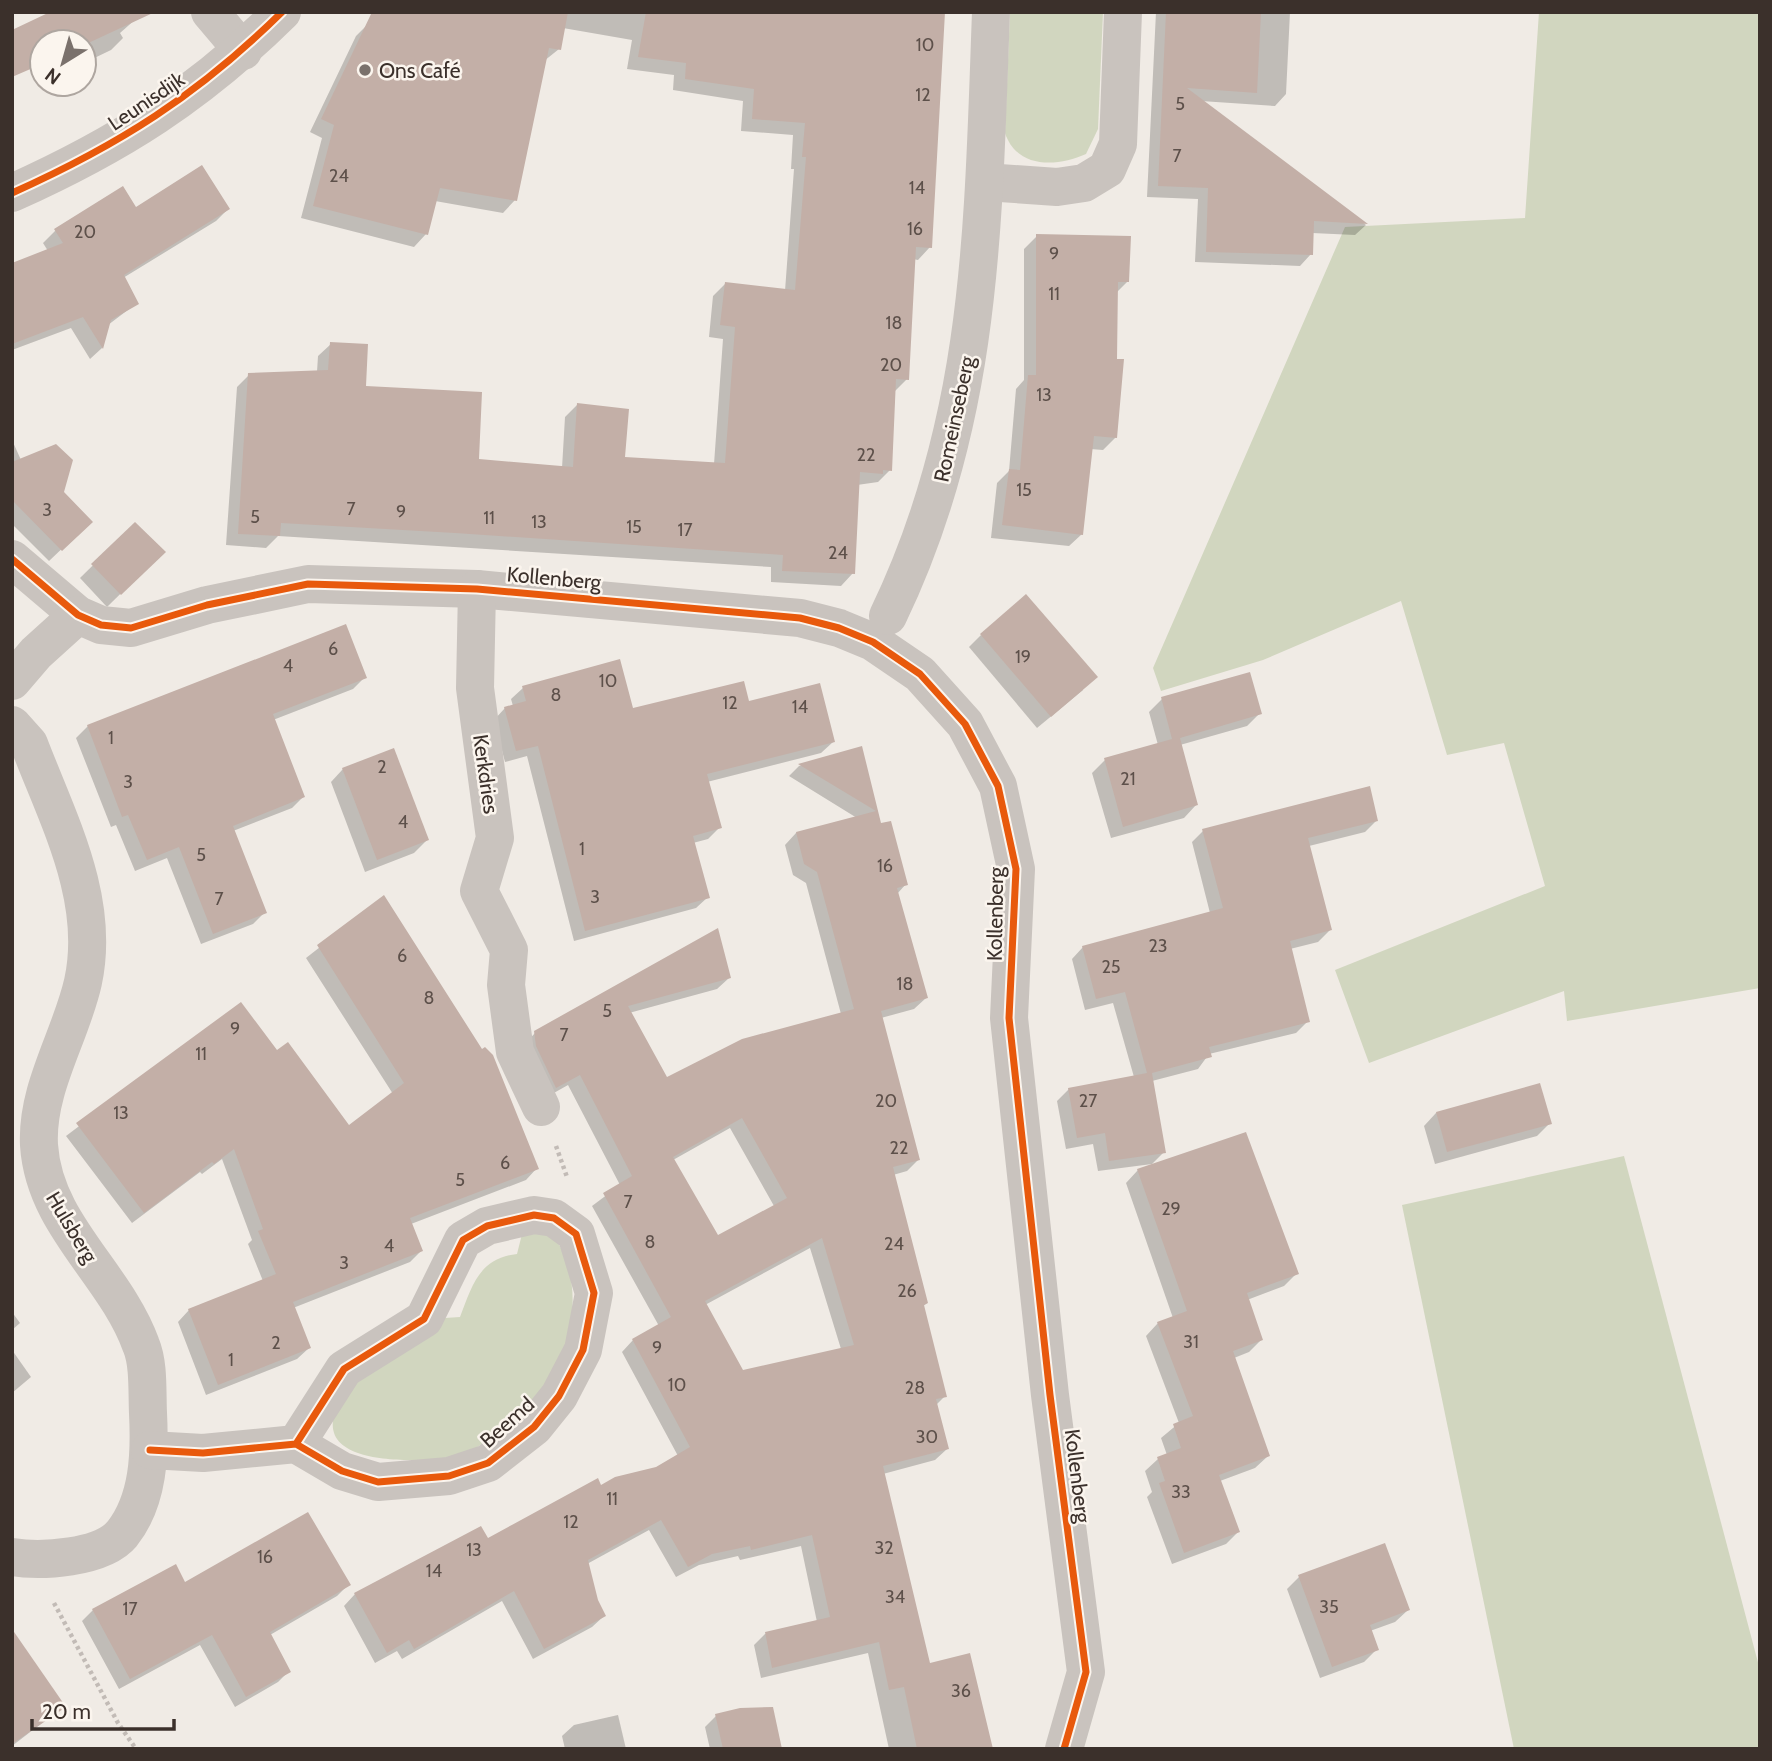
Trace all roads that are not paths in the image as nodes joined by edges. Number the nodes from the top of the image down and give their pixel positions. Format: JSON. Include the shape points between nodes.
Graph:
{"nodes":[{"id":1,"x":210,"y":12,"type":"edge"},
{"id":2,"x":282,"y":12,"type":"edge"},
{"id":3,"x":990,"y":12,"type":"edge"},
{"id":4,"x":1123,"y":12,"type":"edge"},
{"id":5,"x":243,"y":51,"type":"junction"},
{"id":6,"x":985,"y":182,"type":"junction"},
{"id":7,"x":12,"y":193,"type":"edge"},
{"id":8,"x":12,"y":559,"type":"edge"},
{"id":9,"x":477,"y":589,"type":"junction"},
{"id":10,"x":78,"y":615,"type":"junction"},
{"id":11,"x":888,"y":616,"type":"dead end"},
{"id":12,"x":12,"y":681,"type":"edge"},
{"id":13,"x":12,"y":725,"type":"edge"},
{"id":14,"x":541,"y":1107,"type":"road end"},
{"id":15,"x":296,"y":1444,"type":"junction"},
{"id":16,"x":150,"y":1450,"type":"junction"},
{"id":17,"x":24,"y":1559,"type":"edge"},
{"id":18,"x":1064,"y":1749,"type":"edge"}],
"edges":[{"from":1,"to":5,"type":"street"},
{"from":2,"to":5,"type":"street","name":"Leunisdijk"},
{"from":3,"to":6,"type":"street","name":"Romeinseberg"},
{"from":4,"to":6,"type":"street","via":[[1118,144],[1107,169],[1084,183],[1057,187]]},
{"from":5,"to":7,"type":"street","name":"Leunisdijk","via":[[185,99],[113,145]]},
{"from":6,"to":11,"type":"street","name":"Romeinseberg","via":[[974,321],[957,424],[936,500]]},
{"from":8,"to":10,"type":"street","name":"Kollenberg"},
{"from":9,"to":10,"type":"street","name":"Kollenberg","via":[[308,584],[207,605],[131,628],[101,625]]},
{"from":9,"to":14,"type":"street","name":"Kerkdries","via":[[475,688],[495,838],[479,891],[509,950],[506,985],[515,1052]]},
{"from":9,"to":18,"type":"street","name":"Kollenberg","via":[[800,618],[839,628],[873,642],[920,674],[965,724],[998,786],[1016,869],[1009,1018],[1086,1672]]},
{"from":10,"to":12,"type":"street"},
{"from":13,"to":16,"type":"street","name":"Hulsberg","via":[[29,744],[83,890],[88,939],[83,982],[41,1116],[43,1175],[53,1203],[113,1291],[142,1346]]},
{"from":15,"to":15,"type":"street","name":"Beemd","via":[[342,1471],[378,1482],[449,1476],[488,1463],[534,1427],[559,1396],[583,1350],[594,1293],[576,1234],[554,1218],[534,1215],[487,1226],[464,1240],[424,1319],[344,1369]]},
{"from":15,"to":16,"type":"street","via":[[203,1453]]},
{"from":16,"to":17,"type":"street","name":"Hulsberg","via":[[142,1497],[121,1536],[86,1554]]}]}
